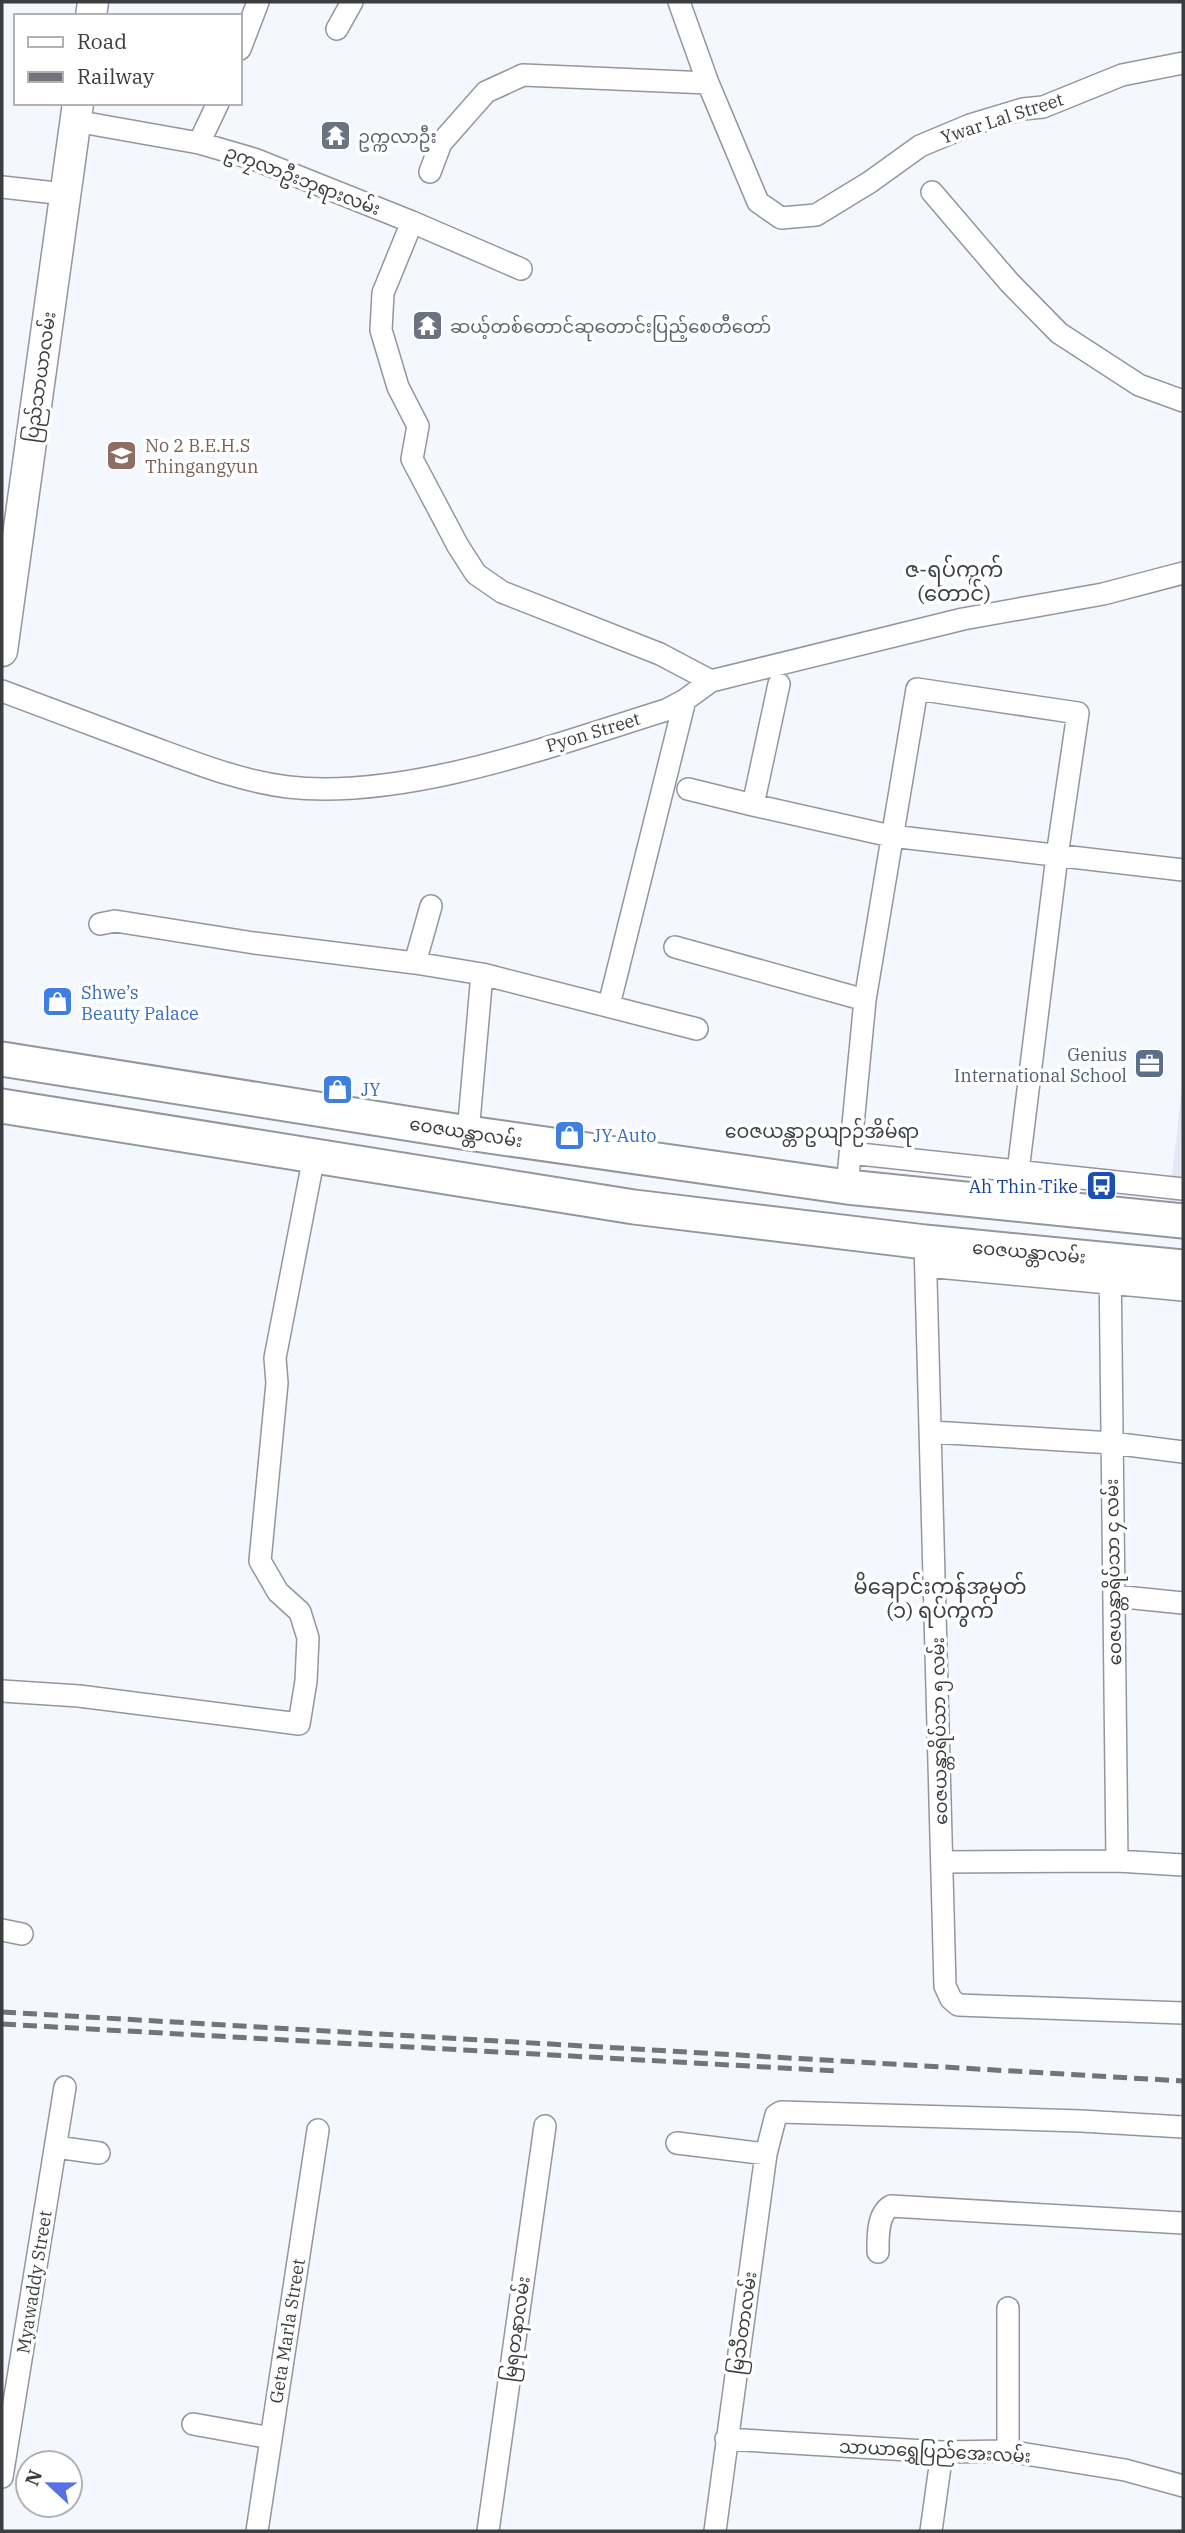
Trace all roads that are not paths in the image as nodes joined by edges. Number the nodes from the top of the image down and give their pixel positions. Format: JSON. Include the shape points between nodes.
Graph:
{"nodes":[{"id":1,"x":258,"y":2,"type":"edge"},
{"id":2,"x":352,"y":2,"type":"edge"},
{"id":3,"x":679,"y":2,"type":"edge"},
{"id":4,"x":337,"y":29,"type":"dead end"},
{"id":5,"x":242,"y":44,"type":"edge"},
{"id":6,"x":1183,"y":64,"type":"edge"},
{"id":7,"x":708,"y":83,"type":"junction"},
{"id":8,"x":217,"y":105,"type":"edge"},
{"id":9,"x":77,"y":112,"type":"edge"},
{"id":10,"x":199,"y":143,"type":"junction"},
{"id":11,"x":430,"y":172,"type":"dead end"},
{"id":12,"x":2,"y":187,"type":"edge"},
{"id":13,"x":932,"y":192,"type":"dead end"},
{"id":14,"x":65,"y":194,"type":"junction"},
{"id":15,"x":412,"y":222,"type":"junction"},
{"id":16,"x":522,"y":269,"type":"dead end"},
{"id":17,"x":1183,"y":401,"type":"edge"},
{"id":18,"x":10,"y":543,"type":"edge"},
{"id":19,"x":1183,"y":573,"type":"edge"},
{"id":20,"x":2,"y":651,"type":"edge"},
{"id":21,"x":711,"y":681,"type":"junction"},
{"id":22,"x":779,"y":684,"type":"dead end"},
{"id":23,"x":2,"y":691,"type":"edge"},
{"id":24,"x":685,"y":700,"type":"junction"},
{"id":25,"x":688,"y":789,"type":"dead end"},
{"id":26,"x":753,"y":805,"type":"junction"},
{"id":27,"x":891,"y":836,"type":"junction"},
{"id":28,"x":1057,"y":856,"type":"junction"},
{"id":29,"x":1183,"y":870,"type":"edge"},
{"id":30,"x":431,"y":906,"type":"dead end"},
{"id":31,"x":100,"y":924,"type":"dead end"},
{"id":32,"x":675,"y":947,"type":"dead end"},
{"id":33,"x":415,"y":963,"type":"junction"},
{"id":34,"x":482,"y":974,"type":"junction"},
{"id":35,"x":865,"y":1000,"type":"junction"},
{"id":36,"x":609,"y":1005,"type":"junction"},
{"id":37,"x":697,"y":1029,"type":"dead end"},
{"id":38,"x":2,"y":1059,"type":"edge"},
{"id":39,"x":2,"y":1106,"type":"edge"},
{"id":40,"x":468,"y":1133,"type":"junction"},
{"id":41,"x":850,"y":1153,"type":"junction"},
{"id":42,"x":314,"y":1156,"type":"junction"},
{"id":43,"x":642,"y":1158,"type":"junction"},
{"id":44,"x":1018,"y":1171,"type":"junction"},
{"id":45,"x":847,"y":1187,"type":"junction"},
{"id":46,"x":634,"y":1207,"type":"junction"},
{"id":47,"x":1183,"y":1208,"type":"edge"},
{"id":48,"x":925,"y":1254,"type":"junction"},
{"id":49,"x":1183,"y":1267,"type":"edge"},
{"id":50,"x":1110,"y":1271,"type":"junction"},
{"id":51,"x":1183,"y":1290,"type":"edge"},
{"id":52,"x":932,"y":1432,"type":"junction"},
{"id":53,"x":1112,"y":1443,"type":"junction"},
{"id":54,"x":1183,"y":1452,"type":"edge"},
{"id":55,"x":1114,"y":1596,"type":"junction"},
{"id":56,"x":1183,"y":1603,"type":"edge"},
{"id":57,"x":2,"y":1691,"type":"edge"},
{"id":58,"x":1117,"y":1861,"type":"junction"},
{"id":59,"x":942,"y":1862,"type":"junction"},
{"id":60,"x":1183,"y":1865,"type":"edge"},
{"id":61,"x":1183,"y":2013,"type":"edge"},
{"id":62,"x":65,"y":2087,"type":"dead end"},
{"id":63,"x":545,"y":2126,"type":"dead end"},
{"id":64,"x":1183,"y":2127,"type":"edge"},
{"id":65,"x":318,"y":2130,"type":"dead end"},
{"id":66,"x":677,"y":2143,"type":"dead end"},
{"id":67,"x":55,"y":2147,"type":"junction"},
{"id":68,"x":99,"y":2153,"type":"dead end"},
{"id":69,"x":766,"y":2154,"type":"junction"},
{"id":70,"x":1183,"y":2223,"type":"edge"},
{"id":71,"x":877,"y":2252,"type":"dead end"},
{"id":72,"x":1008,"y":2308,"type":"dead end"},
{"id":73,"x":8,"y":2407,"type":"edge"},
{"id":74,"x":193,"y":2424,"type":"dead end"},
{"id":75,"x":271,"y":2438,"type":"junction"},
{"id":76,"x":726,"y":2439,"type":"junction"},
{"id":77,"x":1008,"y":2451,"type":"junction"},
{"id":78,"x":942,"y":2452,"type":"junction"},
{"id":79,"x":2,"y":2477,"type":"edge"},
{"id":80,"x":1183,"y":2486,"type":"edge"},
{"id":81,"x":257,"y":2531,"type":"edge"},
{"id":82,"x":488,"y":2531,"type":"edge"},
{"id":83,"x":715,"y":2531,"type":"edge"},
{"id":84,"x":931,"y":2531,"type":"edge"}],
"edges":[{"from":1,"to":5,"type":"street"},
{"from":2,"to":4,"type":"street"},
{"from":3,"to":7,"type":"street"},
{"from":6,"to":7,"type":"street","name":"Ywar Lal Street","via":[[1122,75],[1043,107],[970,125],[920,146],[816,215],[781,218],[758,202]]},
{"from":7,"to":11,"type":"street","via":[[523,75],[486,92],[441,143]]},
{"from":8,"to":10,"type":"street"},
{"from":9,"to":10,"type":"street","name":"ဥကၠလာဦးဘုရားလမ်း"},
{"from":9,"to":14,"type":"street","name":"ပြည်သာယာလမ်း"},
{"from":10,"to":15,"type":"street","name":"ဥကၠလာဦးဘုရားလမ်း","via":[[254,159]]},
{"from":12,"to":14,"type":"street"},
{"from":13,"to":17,"type":"street","via":[[1059,333],[1139,385]]},
{"from":14,"to":18,"type":"street","name":"ပြည်သာယာလမ်း"},
{"from":15,"to":16,"type":"street","name":"ဥကၠလာဦးဘုရားလမ်း"},
{"from":15,"to":21,"type":"street","via":[[383,293],[381,330],[398,387],[418,426],[412,459],[458,547],[476,574],[502,592],[660,654]]},
{"from":18,"to":20,"type":"street","name":"ပြည်သာယာလမ်း"},
{"from":19,"to":21,"type":"street","name":"Pyon Street","via":[[1103,594],[949,622]]},
{"from":21,"to":24,"type":"street","name":"Pyon Street"},
{"from":22,"to":26,"type":"street"},
{"from":23,"to":24,"type":"street","name":"Pyon Street","via":[[225,774],[288,787],[351,789],[458,771],[666,710]]},
{"from":24,"to":36,"type":"street"},
{"from":25,"to":26,"type":"street"},
{"from":26,"to":27,"type":"street"},
{"from":27,"to":28,"type":"street"},
{"from":27,"to":28,"type":"street","via":[[917,689],[1078,713]]},
{"from":27,"to":35,"type":"street"},
{"from":28,"to":29,"type":"street"},
{"from":28,"to":44,"type":"street"},
{"from":30,"to":33,"type":"street"},
{"from":31,"to":33,"type":"street","via":[[116,921]]},
{"from":32,"to":35,"type":"street"},
{"from":33,"to":34,"type":"street"},
{"from":34,"to":36,"type":"street"},
{"from":34,"to":40,"type":"street"},
{"from":35,"to":41,"type":"street"},
{"from":36,"to":37,"type":"street"},
{"from":38,"to":40,"type":"main road","name":"ဝေဇယန္တာလမ်း"},
{"from":39,"to":42,"type":"main road","name":"ဝေဇယန္တာလမ်း"},
{"from":40,"to":43,"type":"main road","name":"ဝေဇယန္တာလမ်း"},
{"from":41,"to":44,"type":"street"},
{"from":41,"to":45,"type":"street"},
{"from":42,"to":46,"type":"main road","name":"ဝေဇယန္တာလမ်း"},
{"from":42,"to":57,"type":"street","via":[[275,1358],[277,1383],[260,1561],[278,1592],[300,1612],[308,1638],[299,1724],[79,1696]]},
{"from":43,"to":45,"type":"main road","name":"ဝေဇယန္တာလမ်း"},
{"from":43,"to":46,"type":"main road"},
{"from":44,"to":47,"type":"street"},
{"from":45,"to":47,"type":"main road","name":"ဝေဇယန္တာလမ်း"},
{"from":46,"to":48,"type":"main road","name":"ဝေဇယန္တာလမ်း"},
{"from":48,"to":50,"type":"main road","name":"ဝေဇယန္တာလမ်း"},
{"from":48,"to":52,"type":"street","name":"ဝေဇယန္တာရိပ်သာ ၅ လမ်း"},
{"from":49,"to":50,"type":"main road","name":"ဝေဇယန္တာလမ်း"},
{"from":50,"to":51,"type":"street"},
{"from":50,"to":53,"type":"street","name":"ဝေဇယန္တာရိပ်သာ ၄ လမ်း"},
{"from":52,"to":53,"type":"street"},
{"from":52,"to":59,"type":"street","name":"ဝေဇယန္တာရိပ်သာ ၅ လမ်း"},
{"from":53,"to":54,"type":"street"},
{"from":53,"to":55,"type":"street","name":"ဝေဇယန္တာရိပ်သာ ၄ လမ်း"},
{"from":55,"to":56,"type":"street"},
{"from":55,"to":58,"type":"street","name":"ဝေဇယန္တာရိပ်သာ ၄ လမ်း"},
{"from":58,"to":59,"type":"street"},
{"from":58,"to":60,"type":"street"},
{"from":59,"to":61,"type":"street","name":"ဝေဇယန္တာရိပ်သာ ၅ လမ်း","via":[[945,1986],[958,2005]]},
{"from":62,"to":67,"type":"street","name":"Myawaddy Street"},
{"from":63,"to":82,"type":"street","name":"မြရတနာလမ်း"},
{"from":64,"to":69,"type":"street","name":"မြသီတာလမ်း","via":[[781,2112],[776,2115]]},
{"from":65,"to":75,"type":"street","name":"Geta Marla Street"},
{"from":66,"to":69,"type":"street"},
{"from":67,"to":68,"type":"street"},
{"from":67,"to":73,"type":"street","name":"Myawaddy Street"},
{"from":69,"to":76,"type":"street","name":"မြသီတာလမ်း"},
{"from":70,"to":71,"type":"street","via":[[891,2206],[884,2211]]},
{"from":72,"to":77,"type":"street"},
{"from":73,"to":79,"type":"street","name":"Myawaddy Street"},
{"from":74,"to":75,"type":"street"},
{"from":75,"to":81,"type":"street","name":"Geta Marla Street"},
{"from":76,"to":78,"type":"street","name":"သာယာရွှေပြည်အေးလမ်း"},
{"from":76,"to":83,"type":"street","name":"မြသီတာလမ်း"},
{"from":77,"to":78,"type":"street","name":"သာယာရွှေပြည်အေးလမ်း"},
{"from":77,"to":80,"type":"street","name":"သာယာရွှေပြည်အေးလမ်း","via":[[1125,2470]]},
{"from":78,"to":84,"type":"street"}]}
